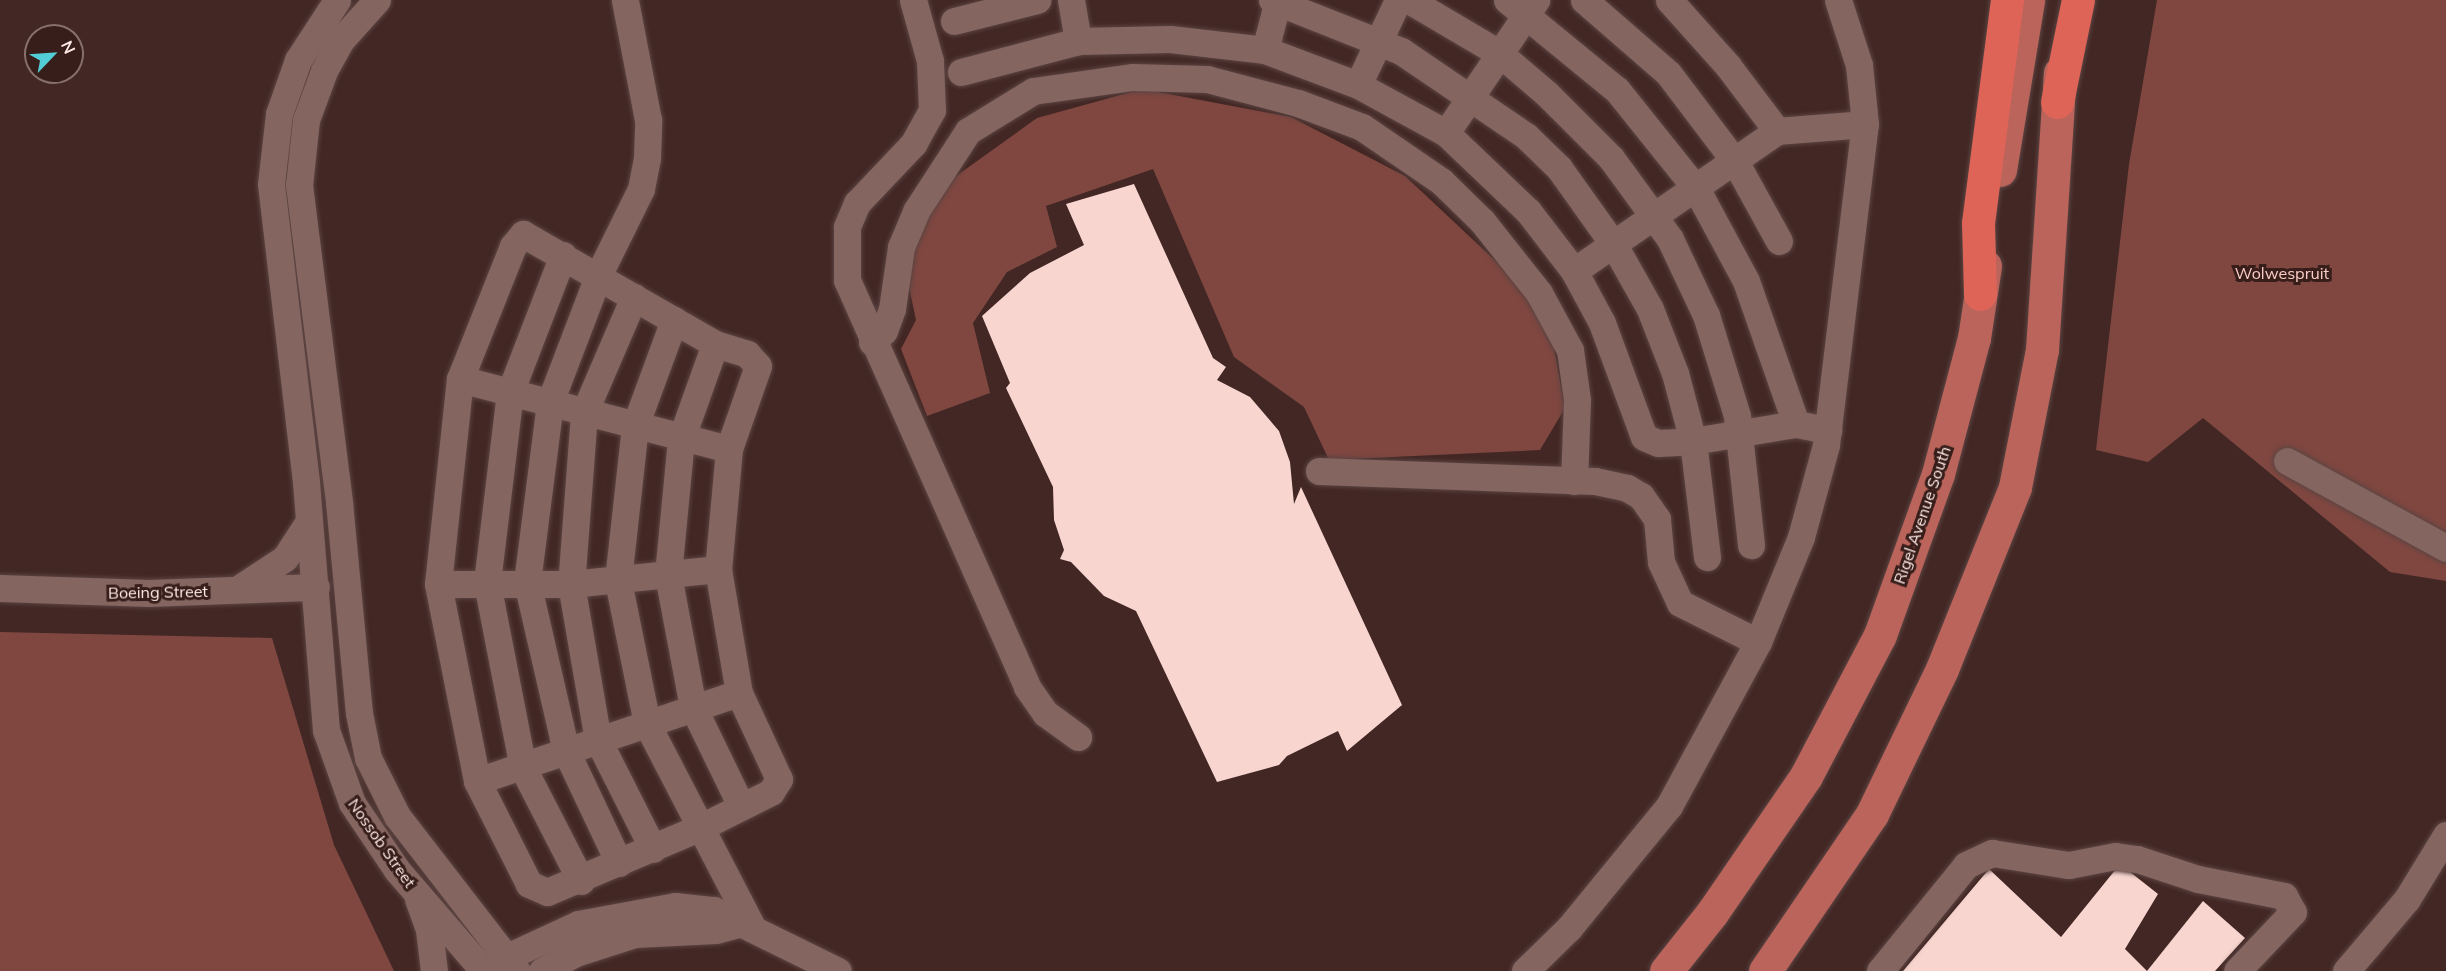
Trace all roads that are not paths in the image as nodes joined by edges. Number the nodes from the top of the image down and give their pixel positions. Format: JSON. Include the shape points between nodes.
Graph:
{"nodes":[{"id":1,"x":338,"y":0,"type":"edge"},
{"id":2,"x":376,"y":0,"type":"edge"},
{"id":3,"x":625,"y":0,"type":"edge"},
{"id":4,"x":913,"y":0,"type":"edge"},
{"id":5,"x":1037,"y":0,"type":"edge"},
{"id":6,"x":1071,"y":0,"type":"edge"},
{"id":7,"x":1276,"y":0,"type":"edge"},
{"id":8,"x":1398,"y":0,"type":"edge"},
{"id":9,"x":1409,"y":0,"type":"edge"},
{"id":10,"x":1584,"y":0,"type":"edge"},
{"id":11,"x":1669,"y":0,"type":"edge"},
{"id":12,"x":1838,"y":0,"type":"edge"},
{"id":13,"x":2007,"y":0,"type":"edge"},
{"id":14,"x":2028,"y":0,"type":"edge"},
{"id":15,"x":2066,"y":0,"type":"edge"},
{"id":16,"x":2078,"y":0,"type":"edge"},
{"id":17,"x":1524,"y":4,"type":"edge"},
{"id":18,"x":954,"y":21,"type":"dead end"},
{"id":19,"x":1380,"y":40,"type":"junction"},
{"id":20,"x":1077,"y":41,"type":"junction"},
{"id":21,"x":1265,"y":50,"type":"junction"},
{"id":22,"x":1499,"y":53,"type":"junction"},
{"id":23,"x":961,"y":72,"type":"dead end"},
{"id":24,"x":1358,"y":85,"type":"junction"},
{"id":25,"x":1470,"y":95,"type":"junction"},
{"id":26,"x":2057,"y":102,"type":"junction"},
{"id":27,"x":1865,"y":124,"type":"junction"},
{"id":28,"x":1777,"y":131,"type":"junction"},
{"id":29,"x":1446,"y":133,"type":"junction"},
{"id":30,"x":1736,"y":163,"type":"junction"},
{"id":31,"x":1696,"y":190,"type":"junction"},
{"id":32,"x":1656,"y":219,"type":"junction"},
{"id":33,"x":1779,"y":241,"type":"dead end"},
{"id":34,"x":1614,"y":245,"type":"junction"},
{"id":35,"x":563,"y":255,"type":"junction"},
{"id":36,"x":1574,"y":271,"type":"junction"},
{"id":37,"x":598,"y":276,"type":"junction"},
{"id":38,"x":1980,"y":294,"type":"junction"},
{"id":39,"x":634,"y":297,"type":"junction"},
{"id":40,"x":674,"y":320,"type":"junction"},
{"id":41,"x":872,"y":342,"type":"junction"},
{"id":42,"x":715,"y":344,"type":"junction"},
{"id":43,"x":460,"y":379,"type":"junction"},
{"id":44,"x":510,"y":392,"type":"junction"},
{"id":45,"x":550,"y":402,"type":"junction"},
{"id":46,"x":584,"y":412,"type":"junction"},
{"id":47,"x":1796,"y":424,"type":"junction"},
{"id":48,"x":635,"y":426,"type":"junction"},
{"id":49,"x":1828,"y":430,"type":"junction"},
{"id":50,"x":1739,"y":431,"type":"junction"},
{"id":51,"x":681,"y":439,"type":"junction"},
{"id":52,"x":1693,"y":441,"type":"junction"},
{"id":53,"x":729,"y":449,"type":"junction"},
{"id":54,"x":2287,"y":461,"type":"dead end"},
{"id":55,"x":1319,"y":471,"type":"dead end"},
{"id":56,"x":1574,"y":481,"type":"junction"},
{"id":57,"x":336,"y":484,"type":"junction"},
{"id":58,"x":309,"y":521,"type":"junction"},
{"id":59,"x":1751,"y":545,"type":"dead end"},
{"id":60,"x":2446,"y":548,"type":"edge"},
{"id":61,"x":1707,"y":557,"type":"dead end"},
{"id":62,"x":718,"y":568,"type":"junction"},
{"id":63,"x":668,"y":575,"type":"junction"},
{"id":64,"x":618,"y":581,"type":"junction"},
{"id":65,"x":527,"y":582,"type":"junction"},
{"id":66,"x":487,"y":583,"type":"junction"},
{"id":67,"x":438,"y":584,"type":"junction"},
{"id":68,"x":571,"y":584,"type":"junction"},
{"id":69,"x":316,"y":587,"type":"junction"},
{"id":70,"x":0,"y":588,"type":"edge"},
{"id":71,"x":281,"y":589,"type":"junction"},
{"id":72,"x":237,"y":590,"type":"junction"},
{"id":73,"x":1758,"y":642,"type":"junction"},
{"id":74,"x":320,"y":651,"type":"junction"},
{"id":75,"x":356,"y":682,"type":"junction"},
{"id":76,"x":739,"y":693,"type":"junction"},
{"id":77,"x":693,"y":707,"type":"junction"},
{"id":78,"x":647,"y":724,"type":"junction"},
{"id":79,"x":1078,"y":737,"type":"dead end"},
{"id":80,"x":598,"y":740,"type":"junction"},
{"id":81,"x":566,"y":751,"type":"junction"},
{"id":82,"x":523,"y":768,"type":"junction"},
{"id":83,"x":477,"y":781,"type":"junction"},
{"id":84,"x":740,"y":804,"type":"junction"},
{"id":85,"x":701,"y":827,"type":"junction"},
{"id":86,"x":2446,"y":835,"type":"edge"},
{"id":87,"x":653,"y":849,"type":"junction"},
{"id":88,"x":620,"y":863,"type":"junction"},
{"id":89,"x":722,"y":868,"type":"junction"},
{"id":90,"x":581,"y":881,"type":"junction"},
{"id":91,"x":415,"y":890,"type":"junction"},
{"id":92,"x":664,"y":906,"type":"junction"},
{"id":93,"x":746,"y":924,"type":"junction"},
{"id":94,"x":506,"y":966,"type":"edge"},
{"id":95,"x":434,"y":971,"type":"edge"},
{"id":96,"x":484,"y":971,"type":"edge"},
{"id":97,"x":542,"y":971,"type":"edge"},
{"id":98,"x":838,"y":971,"type":"edge"},
{"id":99,"x":1525,"y":971,"type":"edge"},
{"id":100,"x":1666,"y":971,"type":"edge"},
{"id":101,"x":1765,"y":971,"type":"edge"},
{"id":102,"x":1880,"y":971,"type":"edge"},
{"id":103,"x":2236,"y":971,"type":"edge"},
{"id":104,"x":2346,"y":971,"type":"edge"}],
"edges":[{"from":1,"to":58,"type":"street","name":"Nossob Street","via":[[298,60],[279,114],[271,184]]},
{"from":2,"to":57,"type":"street","via":[[341,40],[324,71],[306,120],[299,185]]},
{"from":3,"to":37,"type":"street","via":[[648,120],[647,158],[641,189]]},
{"from":4,"to":41,"type":"street","via":[[930,60],[932,111],[914,143],[857,203],[844,250],[847,280]]},
{"from":5,"to":18,"type":"street"},
{"from":6,"to":20,"type":"street"},
{"from":7,"to":19,"type":"street"},
{"from":7,"to":21,"type":"street"},
{"from":8,"to":19,"type":"street"},
{"from":9,"to":22,"type":"street"},
{"from":10,"to":30,"type":"street","via":[[1668,73]]},
{"from":11,"to":28,"type":"street","via":[[1728,66]]},
{"from":12,"to":27,"type":"street","via":[[1860,65]]},
{"from":13,"to":38,"type":"highway","via":[[1978,223]]},
{"from":14,"to":38,"type":"main road","name":"Rigel Avenue South"},
{"from":15,"to":26,"type":"main road"},
{"from":16,"to":26,"type":"highway"},
{"from":17,"to":22,"type":"street"},
{"from":17,"to":31,"type":"street","via":[[1617,90]]},
{"from":19,"to":24,"type":"street"},
{"from":19,"to":25,"type":"street"},
{"from":20,"to":21,"type":"street","via":[[1170,39]]},
{"from":20,"to":23,"type":"street"},
{"from":21,"to":24,"type":"street"},
{"from":22,"to":25,"type":"street"},
{"from":22,"to":32,"type":"street","via":[[1582,126]]},
{"from":24,"to":29,"type":"street"},
{"from":25,"to":29,"type":"street"},
{"from":25,"to":34,"type":"street","via":[[1526,136],[1559,168]]},
{"from":26,"to":101,"type":"main road","via":[[2042,350],[2015,487],[1942,669],[1872,814]]},
{"from":27,"to":28,"type":"street"},
{"from":27,"to":49,"type":"street"},
{"from":28,"to":30,"type":"street"},
{"from":29,"to":36,"type":"street","via":[[1528,212]]},
{"from":30,"to":31,"type":"street"},
{"from":30,"to":33,"type":"street"},
{"from":31,"to":32,"type":"street"},
{"from":31,"to":47,"type":"street","via":[[1746,281]]},
{"from":32,"to":34,"type":"street"},
{"from":32,"to":50,"type":"street","via":[[1689,274],[1706,315]]},
{"from":34,"to":36,"type":"street"},
{"from":34,"to":52,"type":"street","via":[[1650,309],[1675,373]]},
{"from":35,"to":37,"type":"street"},
{"from":35,"to":43,"type":"street","via":[[531,235],[518,237]]},
{"from":35,"to":44,"type":"street"},
{"from":36,"to":52,"type":"street","via":[[1602,323],[1644,437],[1658,443]]},
{"from":37,"to":39,"type":"street"},
{"from":37,"to":45,"type":"street"},
{"from":38,"to":100,"type":"main road","name":"Rigel Avenue South","via":[[1974,338],[1938,474],[1880,635],[1806,776],[1712,913]]},
{"from":39,"to":40,"type":"street"},
{"from":39,"to":46,"type":"street"},
{"from":40,"to":42,"type":"street"},
{"from":40,"to":48,"type":"street"},
{"from":41,"to":56,"type":"street","via":[[884,332],[892,309],[898,258],[916,211],[968,131],[1033,91],[1134,77],[1207,79],[1298,103],[1362,128],[1441,181],[1482,221],[1539,294],[1570,350],[1577,400]]},
{"from":41,"to":79,"type":"street","via":[[1027,687],[1046,712]]},
{"from":42,"to":51,"type":"street"},
{"from":42,"to":53,"type":"street","via":[[747,354],[758,366]]},
{"from":43,"to":44,"type":"street"},
{"from":43,"to":67,"type":"street"},
{"from":44,"to":45,"type":"street"},
{"from":44,"to":66,"type":"street"},
{"from":45,"to":46,"type":"street"},
{"from":45,"to":65,"type":"street"},
{"from":46,"to":48,"type":"street"},
{"from":46,"to":68,"type":"street"},
{"from":47,"to":49,"type":"street"},
{"from":47,"to":50,"type":"street"},
{"from":48,"to":51,"type":"street"},
{"from":48,"to":64,"type":"street"},
{"from":49,"to":73,"type":"street","via":[[1802,537]]},
{"from":50,"to":52,"type":"street"},
{"from":50,"to":59,"type":"street"},
{"from":51,"to":53,"type":"street"},
{"from":51,"to":63,"type":"street"},
{"from":52,"to":61,"type":"street"},
{"from":53,"to":62,"type":"street"},
{"from":54,"to":60,"type":"street"},
{"from":55,"to":56,"type":"street"},
{"from":56,"to":73,"type":"street","via":[[1610,483],[1641,496],[1657,519],[1661,562],[1680,603],[1724,629]]},
{"from":57,"to":69,"type":"street","via":[[326,565]]},
{"from":57,"to":75,"type":"street"},
{"from":58,"to":69,"type":"street","name":"Nossob Street"},
{"from":58,"to":72,"type":"street","via":[[285,558]]},
{"from":62,"to":63,"type":"street"},
{"from":62,"to":76,"type":"street"},
{"from":63,"to":64,"type":"street"},
{"from":63,"to":77,"type":"street"},
{"from":64,"to":68,"type":"street"},
{"from":64,"to":78,"type":"street"},
{"from":65,"to":66,"type":"street"},
{"from":65,"to":68,"type":"street"},
{"from":65,"to":81,"type":"street"},
{"from":66,"to":67,"type":"street"},
{"from":66,"to":82,"type":"street"},
{"from":67,"to":83,"type":"street"},
{"from":68,"to":80,"type":"street"},
{"from":69,"to":71,"type":"street","name":"Boeing Street"},
{"from":69,"to":74,"type":"street","name":"Nossob Street"},
{"from":69,"to":75,"type":"street","via":[[326,594],[334,612]]},
{"from":70,"to":72,"type":"street","name":"Boeing Street","via":[[149,593]]},
{"from":71,"to":72,"type":"street","name":"Boeing Street"},
{"from":71,"to":74,"type":"street","via":[[309,624]]},
{"from":73,"to":99,"type":"street","via":[[1669,806],[1569,928]]},
{"from":74,"to":91,"type":"street","name":"Nossob Street","via":[[326,730],[342,783]]},
{"from":75,"to":94,"type":"street","name":"Nossob Street","via":[[368,758],[379,785]]},
{"from":76,"to":77,"type":"street"},
{"from":76,"to":84,"type":"street","via":[[779,779],[771,792]]},
{"from":77,"to":78,"type":"street"},
{"from":77,"to":84,"type":"street"},
{"from":78,"to":80,"type":"street"},
{"from":78,"to":85,"type":"street"},
{"from":80,"to":81,"type":"street"},
{"from":80,"to":87,"type":"street"},
{"from":81,"to":82,"type":"street"},
{"from":81,"to":88,"type":"street"},
{"from":82,"to":83,"type":"street"},
{"from":82,"to":90,"type":"street"},
{"from":83,"to":90,"type":"street","via":[[529,884],[547,892]]},
{"from":84,"to":85,"type":"street"},
{"from":85,"to":87,"type":"street"},
{"from":85,"to":89,"type":"street"},
{"from":86,"to":104,"type":"street","via":[[2407,899]]},
{"from":87,"to":88,"type":"street"},
{"from":88,"to":90,"type":"street"},
{"from":89,"to":92,"type":"street","via":[[710,886]]},
{"from":89,"to":93,"type":"street"},
{"from":91,"to":95,"type":"street","via":[[429,930]]},
{"from":91,"to":96,"type":"street","name":"Nossob Street"},
{"from":92,"to":93,"type":"street","via":[[714,910]]},
{"from":92,"to":94,"type":"street","name":"Nossob Street","via":[[578,924]]},
{"from":93,"to":97,"type":"street","via":[[716,930],[635,934],[576,953]]},
{"from":93,"to":98,"type":"street"},
{"from":102,"to":103,"type":"street","via":[[1966,865],[1992,853],[2069,865],[2115,856],[2137,859],[2199,879],[2284,896],[2293,912]]}]}
